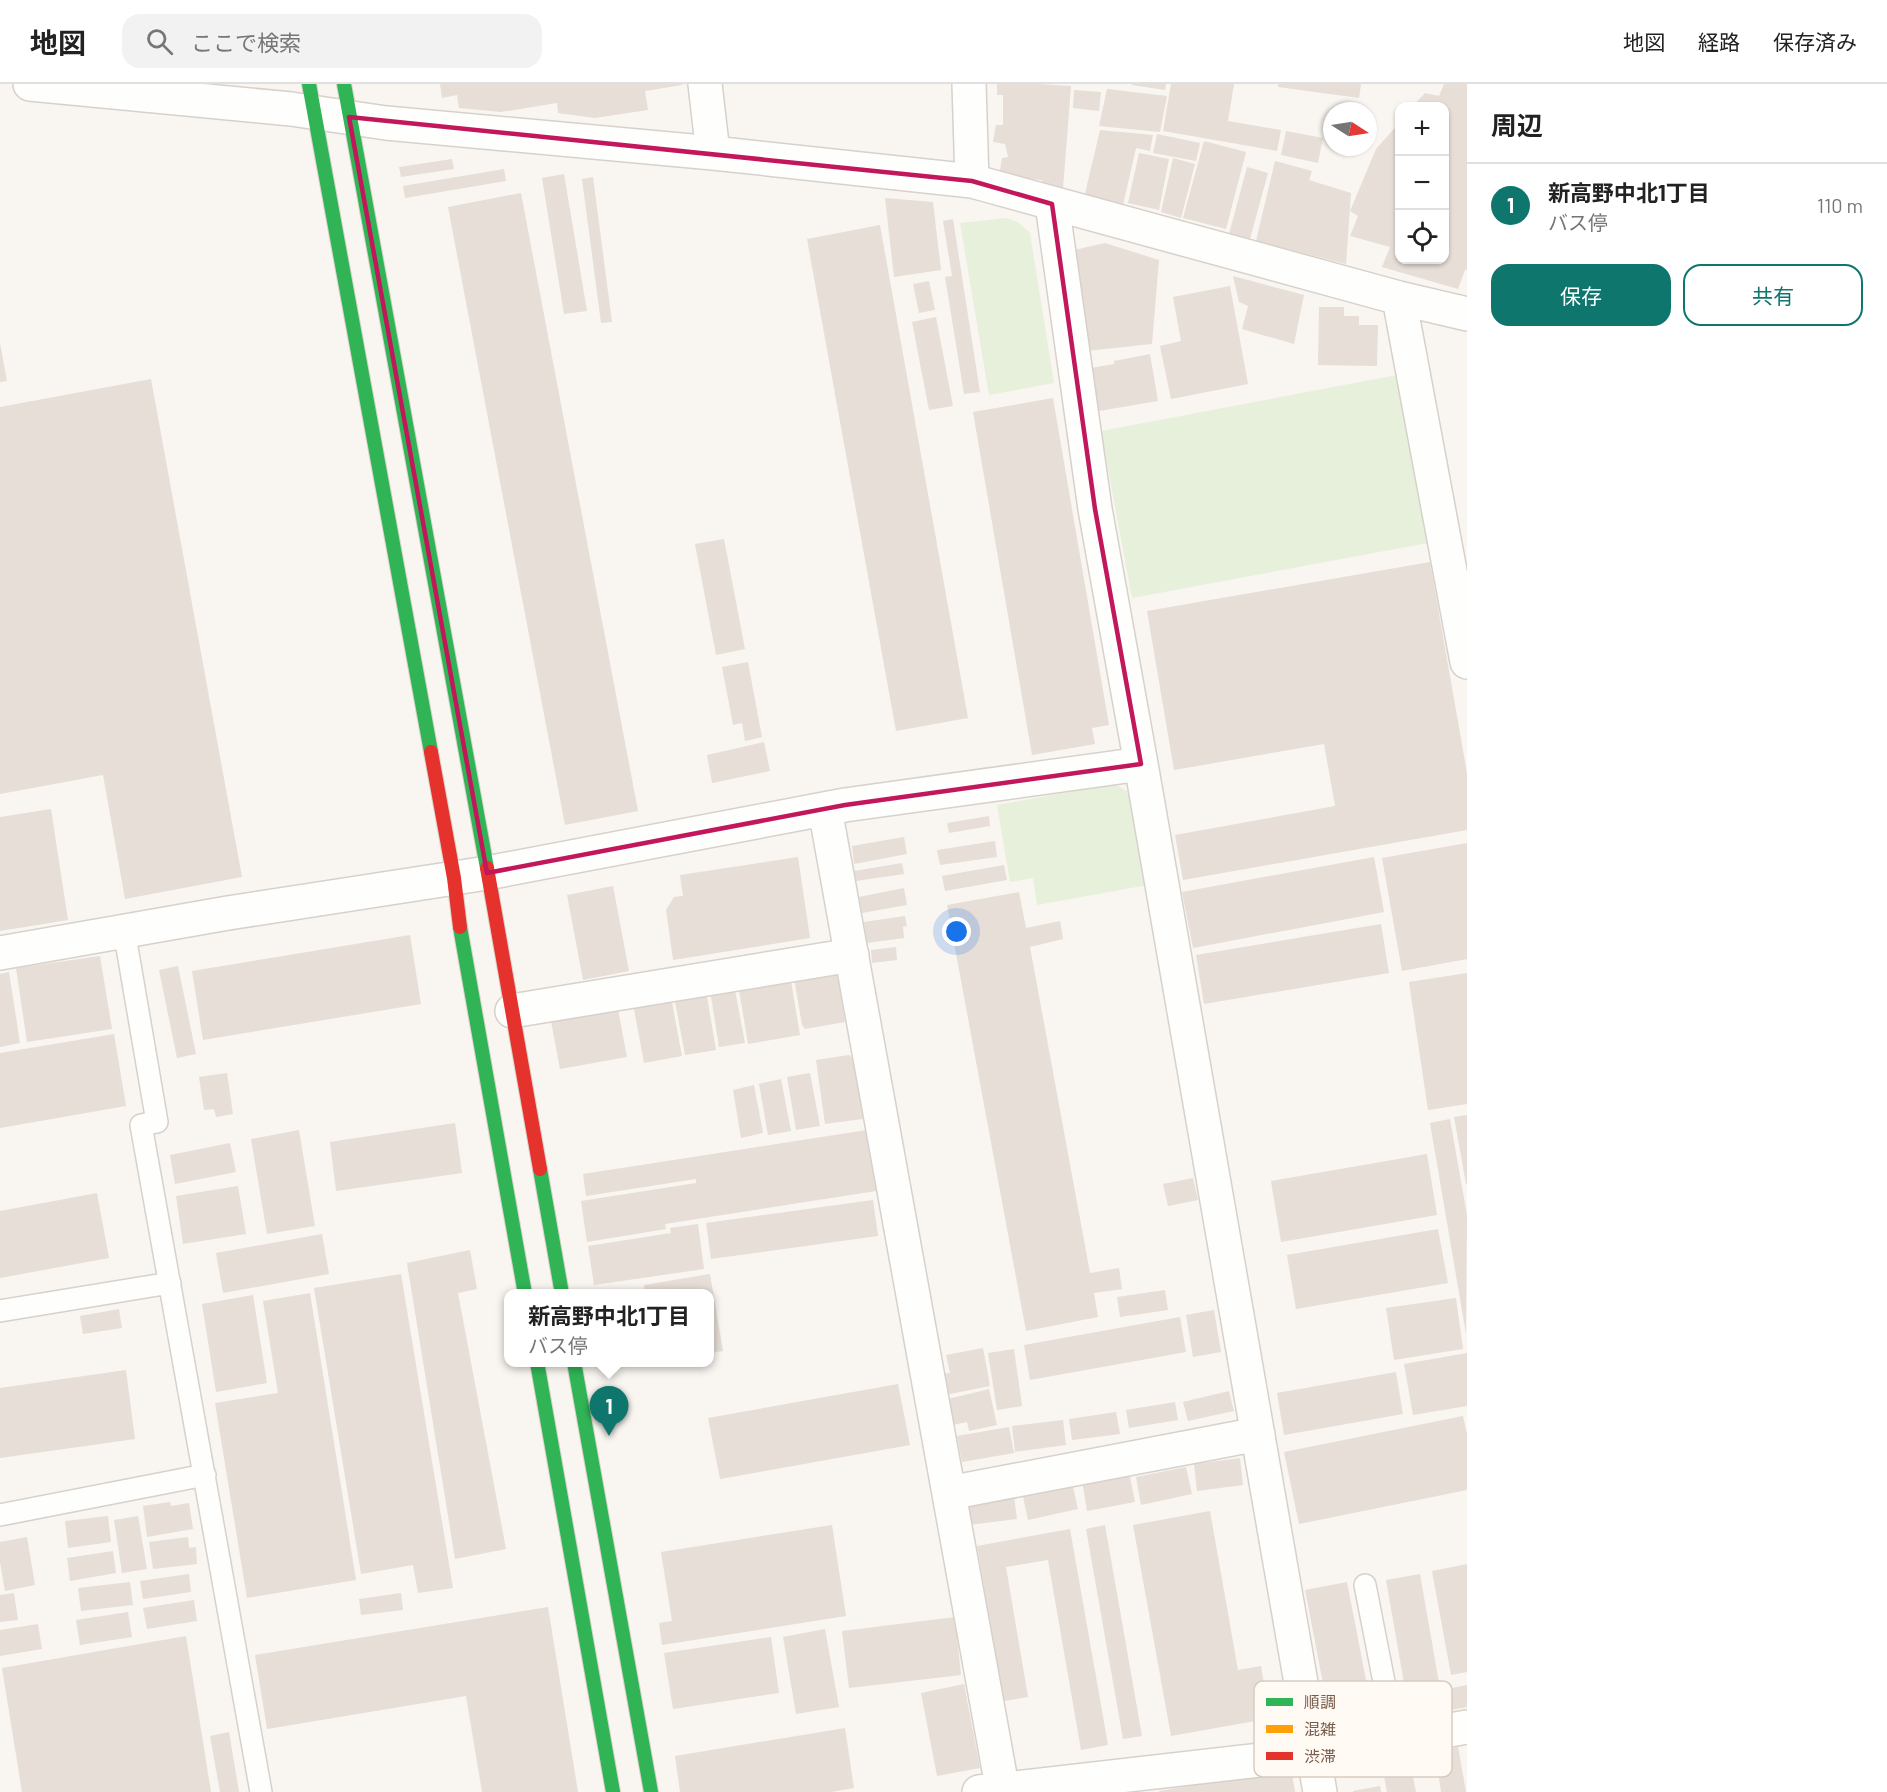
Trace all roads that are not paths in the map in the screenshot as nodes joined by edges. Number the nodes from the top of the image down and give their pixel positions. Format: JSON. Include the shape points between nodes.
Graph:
{"nodes":[{"id":1,"x":30,"y":84,"type":"edge"},
{"id":2,"x":344,"y":84,"type":"edge"},
{"id":3,"x":705,"y":84,"type":"edge"},
{"id":4,"x":969,"y":84,"type":"edge"},
{"id":5,"x":312,"y":99,"type":"edge"},
{"id":6,"x":349,"y":117,"type":"junction"},
{"id":7,"x":713,"y":153,"type":"junction"},
{"id":8,"x":972,"y":182,"type":"junction"},
{"id":9,"x":1052,"y":204,"type":"junction"},
{"id":10,"x":1399,"y":298,"type":"junction"},
{"id":11,"x":1467,"y":314,"type":"edge"},
{"id":12,"x":1467,"y":662,"type":"edge"},
{"id":13,"x":1141,"y":764,"type":"junction"},
{"id":14,"x":825,"y":809,"type":"junction"},
{"id":15,"x":487,"y":873,"type":"junction"},
{"id":16,"x":454,"y":878,"type":"junction"},
{"id":17,"x":124,"y":930,"type":"junction"},
{"id":18,"x":0,"y":952,"type":"edge"},
{"id":19,"x":852,"y":955,"type":"junction"},
{"id":20,"x":512,"y":1011,"type":"junction"},
{"id":21,"x":170,"y":1283,"type":"junction"},
{"id":22,"x":524,"y":1289,"type":"edge"},
{"id":23,"x":561,"y":1289,"type":"edge"},
{"id":24,"x":0,"y":1311,"type":"edge"},
{"id":25,"x":538,"y":1367,"type":"edge"},
{"id":26,"x":575,"y":1367,"type":"edge"},
{"id":27,"x":1258,"y":1434,"type":"junction"},
{"id":28,"x":205,"y":1475,"type":"junction"},
{"id":29,"x":949,"y":1493,"type":"junction"},
{"id":30,"x":0,"y":1515,"type":"edge"},
{"id":31,"x":1365,"y":1585,"type":"dead end"},
{"id":32,"x":1300,"y":1681,"type":"edge"},
{"id":33,"x":1384,"y":1681,"type":"edge"},
{"id":34,"x":1467,"y":1727,"type":"edge"},
{"id":35,"x":1452,"y":1729,"type":"edge"},
{"id":36,"x":1254,"y":1761,"type":"edge"},
{"id":37,"x":1317,"y":1777,"type":"edge"},
{"id":38,"x":995,"y":1791,"type":"edge"},
{"id":39,"x":261,"y":1792,"type":"edge"},
{"id":40,"x":613,"y":1792,"type":"edge"},
{"id":41,"x":651,"y":1792,"type":"edge"},
{"id":42,"x":1320,"y":1792,"type":"edge"}],
"edges":[{"from":1,"to":5,"type":"street","via":[[291,110]]},
{"from":2,"to":6,"type":"street"},
{"from":3,"to":7,"type":"street"},
{"from":4,"to":8,"type":"street"},
{"from":5,"to":6,"type":"street"},
{"from":5,"to":16,"type":"street"},
{"from":6,"to":7,"type":"street"},
{"from":6,"to":15,"type":"street"},
{"from":7,"to":8,"type":"street"},
{"from":8,"to":9,"type":"street"},
{"from":9,"to":10,"type":"street"},
{"from":9,"to":13,"type":"street","via":[[1095,509]]},
{"from":10,"to":11,"type":"street"},
{"from":10,"to":12,"type":"street"},
{"from":13,"to":14,"type":"street"},
{"from":13,"to":27,"type":"street"},
{"from":14,"to":15,"type":"street"},
{"from":14,"to":19,"type":"street"},
{"from":15,"to":16,"type":"street"},
{"from":15,"to":20,"type":"street"},
{"from":16,"to":17,"type":"street"},
{"from":16,"to":22,"type":"street"},
{"from":17,"to":18,"type":"street"},
{"from":17,"to":21,"type":"lane","via":[[157,1122],[141,1125]]},
{"from":19,"to":20,"type":"street"},
{"from":19,"to":29,"type":"street"},
{"from":20,"to":23,"type":"street"},
{"from":21,"to":24,"type":"lane"},
{"from":21,"to":28,"type":"lane"},
{"from":25,"to":40,"type":"street"},
{"from":26,"to":41,"type":"street"},
{"from":27,"to":29,"type":"street"},
{"from":27,"to":32,"type":"street"},
{"from":28,"to":30,"type":"lane"},
{"from":28,"to":39,"type":"lane"},
{"from":29,"to":38,"type":"street"},
{"from":31,"to":33,"type":"lane"},
{"from":34,"to":35,"type":"street"},
{"from":36,"to":38,"type":"street"},
{"from":37,"to":42,"type":"street"}]}
